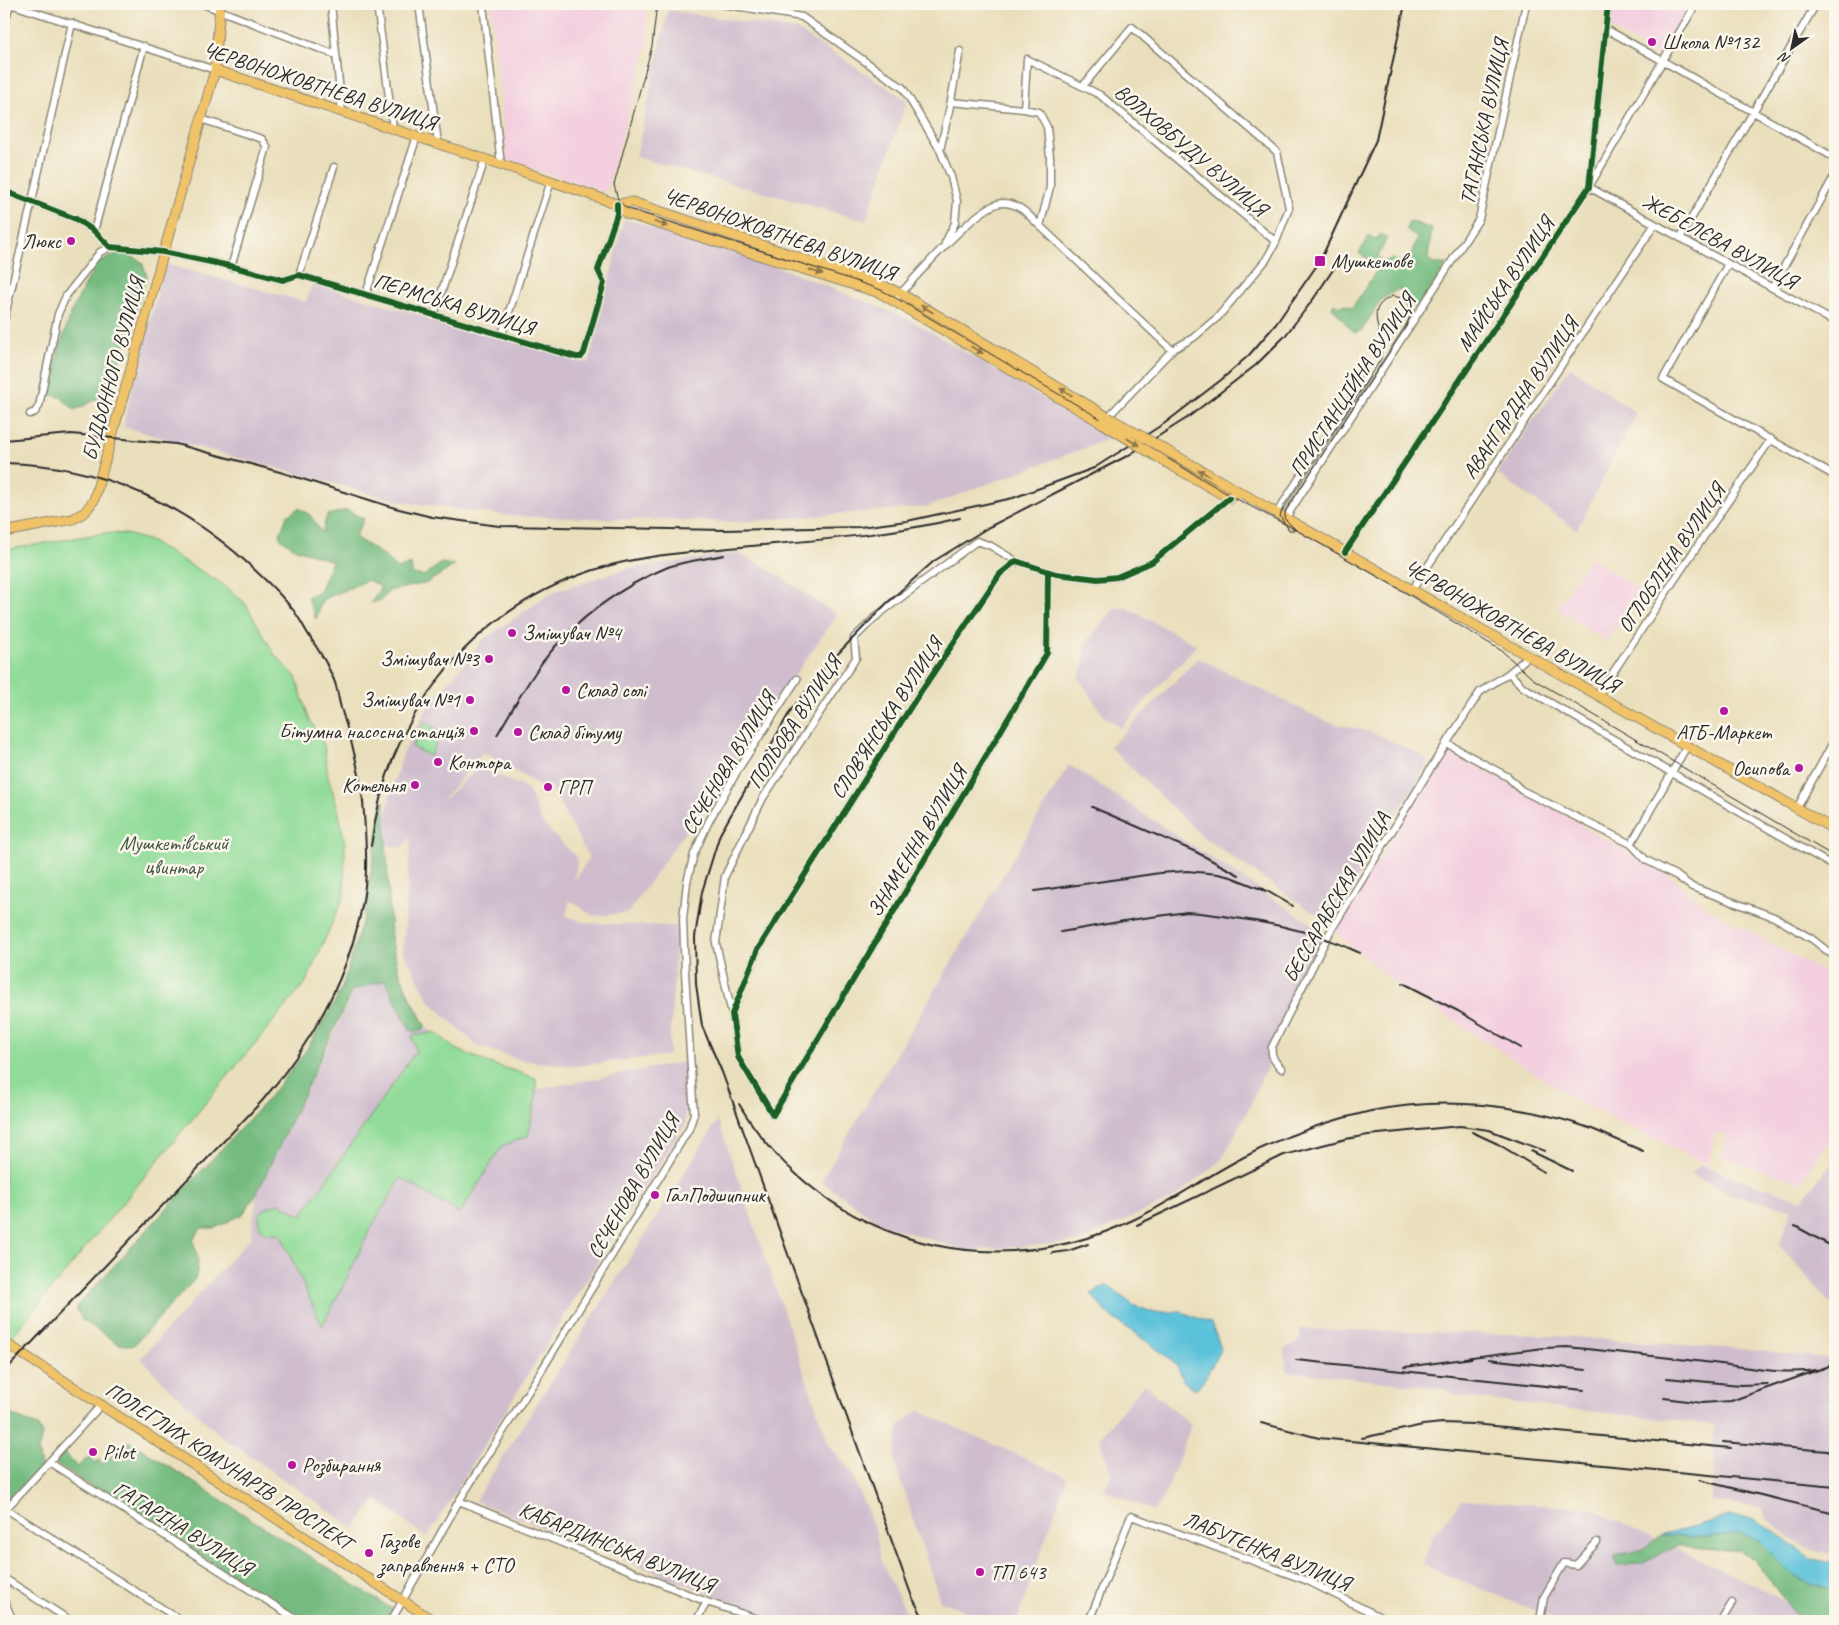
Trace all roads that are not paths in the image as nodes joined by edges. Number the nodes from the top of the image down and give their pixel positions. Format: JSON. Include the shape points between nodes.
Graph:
{"nodes":[{"id":1,"x":10,"y":4,"type":"edge"},
{"id":2,"x":203,"y":4,"type":"edge"},
{"id":3,"x":331,"y":4,"type":"edge"},
{"id":4,"x":377,"y":4,"type":"edge"},
{"id":5,"x":419,"y":4,"type":"edge"},
{"id":6,"x":483,"y":4,"type":"edge"},
{"id":7,"x":722,"y":4,"type":"edge"},
{"id":8,"x":1526,"y":4,"type":"edge"},
{"id":9,"x":1608,"y":4,"type":"edge"},
{"id":10,"x":1696,"y":4,"type":"edge"},
{"id":11,"x":1816,"y":4,"type":"edge"},
{"id":12,"x":220,"y":7,"type":"edge"},
{"id":13,"x":72,"y":23,"type":"junction"},
{"id":14,"x":4,"y":25,"type":"edge"},
{"id":15,"x":1606,"y":29,"type":"junction"},
{"id":16,"x":144,"y":46,"type":"junction"},
{"id":17,"x":960,"y":51,"type":"dead end"},
{"id":18,"x":336,"y":55,"type":"junction"},
{"id":19,"x":1661,"y":61,"type":"junction"},
{"id":20,"x":215,"y":70,"type":"junction"},
{"id":21,"x":1083,"y":86,"type":"junction"},
{"id":22,"x":951,"y":102,"type":"junction"},
{"id":23,"x":1024,"y":109,"type":"junction"},
{"id":24,"x":342,"y":112,"type":"junction"},
{"id":25,"x":1753,"y":113,"type":"junction"},
{"id":26,"x":201,"y":119,"type":"junction"},
{"id":27,"x":393,"y":128,"type":"junction"},
{"id":28,"x":417,"y":136,"type":"junction"},
{"id":29,"x":438,"y":143,"type":"junction"},
{"id":30,"x":940,"y":150,"type":"junction"},
{"id":31,"x":1835,"y":158,"type":"edge"},
{"id":32,"x":485,"y":159,"type":"junction"},
{"id":33,"x":501,"y":165,"type":"junction"},
{"id":34,"x":334,"y":167,"type":"dead end"},
{"id":35,"x":1835,"y":175,"type":"edge"},
{"id":36,"x":551,"y":181,"type":"junction"},
{"id":37,"x":1589,"y":186,"type":"junction"},
{"id":38,"x":4,"y":191,"type":"edge"},
{"id":39,"x":32,"y":201,"type":"junction"},
{"id":40,"x":617,"y":204,"type":"junction"},
{"id":41,"x":1479,"y":219,"type":"joint"},
{"id":42,"x":1655,"y":224,"type":"junction"},
{"id":43,"x":1040,"y":226,"type":"junction"},
{"id":44,"x":94,"y":231,"type":"junction"},
{"id":45,"x":1680,"y":238,"type":"junction"},
{"id":46,"x":1276,"y":242,"type":"junction"},
{"id":47,"x":944,"y":246,"type":"junction"},
{"id":48,"x":110,"y":247,"type":"junction"},
{"id":49,"x":163,"y":252,"type":"junction"},
{"id":50,"x":1728,"y":264,"type":"junction"},
{"id":51,"x":231,"y":267,"type":"junction"},
{"id":52,"x":299,"y":275,"type":"junction"},
{"id":53,"x":1772,"y":288,"type":"junction"},
{"id":54,"x":366,"y":294,"type":"junction"},
{"id":55,"x":900,"y":294,"type":"junction"},
{"id":56,"x":894,"y":301,"type":"junction"},
{"id":57,"x":434,"y":314,"type":"junction"},
{"id":58,"x":4,"y":320,"type":"edge"},
{"id":59,"x":1835,"y":322,"type":"edge"},
{"id":60,"x":502,"y":334,"type":"junction"},
{"id":61,"x":1172,"y":350,"type":"junction"},
{"id":62,"x":1366,"y":376,"type":"dead end"},
{"id":63,"x":30,"y":414,"type":"dead end"},
{"id":64,"x":1105,"y":420,"type":"junction"},
{"id":65,"x":1771,"y":439,"type":"junction"},
{"id":66,"x":1835,"y":476,"type":"edge"},
{"id":67,"x":1237,"y":492,"type":"junction"},
{"id":68,"x":1229,"y":498,"type":"junction"},
{"id":69,"x":1276,"y":514,"type":"junction"},
{"id":70,"x":1285,"y":519,"type":"junction"},
{"id":71,"x":4,"y":532,"type":"edge"},
{"id":72,"x":1345,"y":552,"type":"junction"},
{"id":73,"x":1016,"y":561,"type":"junction"},
{"id":74,"x":1048,"y":572,"type":"junction"},
{"id":75,"x":1412,"y":590,"type":"junction"},
{"id":76,"x":1529,"y":656,"type":"junction"},
{"id":77,"x":1509,"y":674,"type":"junction"},
{"id":78,"x":797,"y":679,"type":"dead end"},
{"id":79,"x":1598,"y":696,"type":"junction"},
{"id":80,"x":1835,"y":739,"type":"edge"},
{"id":81,"x":1446,"y":744,"type":"junction"},
{"id":82,"x":1687,"y":746,"type":"junction"},
{"id":83,"x":1672,"y":773,"type":"junction"},
{"id":84,"x":1796,"y":808,"type":"junction"},
{"id":85,"x":1835,"y":830,"type":"edge"},
{"id":86,"x":1631,"y":844,"type":"junction"},
{"id":87,"x":1835,"y":867,"type":"edge"},
{"id":88,"x":1835,"y":957,"type":"edge"},
{"id":89,"x":732,"y":1014,"type":"junction"},
{"id":90,"x":1282,"y":1069,"type":"dead end"},
{"id":91,"x":4,"y":1342,"type":"edge"},
{"id":92,"x":102,"y":1404,"type":"junction"},
{"id":93,"x":49,"y":1462,"type":"junction"},
{"id":94,"x":459,"y":1501,"type":"junction"},
{"id":95,"x":5,"y":1510,"type":"edge"},
{"id":96,"x":1597,"y":1542,"type":"dead end"},
{"id":97,"x":4,"y":1578,"type":"edge"},
{"id":98,"x":4,"y":1600,"type":"edge"},
{"id":99,"x":403,"y":1602,"type":"junction"},
{"id":100,"x":707,"y":1602,"type":"junction"},
{"id":101,"x":1732,"y":1603,"type":"dead end"},
{"id":102,"x":13,"y":1621,"type":"edge"},
{"id":103,"x":72,"y":1621,"type":"edge"},
{"id":104,"x":182,"y":1621,"type":"edge"},
{"id":105,"x":299,"y":1621,"type":"edge"},
{"id":106,"x":392,"y":1621,"type":"edge"},
{"id":107,"x":434,"y":1621,"type":"edge"},
{"id":108,"x":696,"y":1621,"type":"edge"},
{"id":109,"x":764,"y":1621,"type":"edge"},
{"id":110,"x":1089,"y":1621,"type":"edge"},
{"id":111,"x":1388,"y":1621,"type":"edge"},
{"id":112,"x":1540,"y":1621,"type":"edge"},
{"id":113,"x":1721,"y":1621,"type":"edge"}],
"edges":[{"from":1,"to":13,"type":"street","name":"ЧЕРВОНОЖОВТНЕВА ВУЛИЦЯ"},
{"from":1,"to":14,"type":"street"},
{"from":2,"to":12,"type":"street"},
{"from":3,"to":18,"type":"street"},
{"from":4,"to":27,"type":"street"},
{"from":5,"to":29,"type":"street"},
{"from":6,"to":33,"type":"street"},
{"from":7,"to":30,"type":"street","via":[[802,17],[903,88]]},
{"from":8,"to":41,"type":"street","name":"ТАГАНСЬКА ВУЛИЦЯ"},
{"from":9,"to":15,"type":"street","name":"МАЙСЬКА ВУЛИЦЯ"},
{"from":10,"to":19,"type":"street"},
{"from":11,"to":25,"type":"street"},
{"from":12,"to":18,"type":"street"},
{"from":12,"to":20,"type":"main road","name":"БУДЬОННОГО ВУЛИЦЯ"},
{"from":13,"to":16,"type":"street","name":"ЧЕРВОНОЖОВТНЕВА ВУЛИЦЯ"},
{"from":13,"to":39,"type":"street"},
{"from":15,"to":19,"type":"street"},
{"from":15,"to":37,"type":"street","name":"МАЙСЬКА ВУЛИЦЯ"},
{"from":16,"to":20,"type":"street","name":"ЧЕРВОНОЖОВТНЕВА ВУЛИЦЯ"},
{"from":16,"to":44,"type":"street"},
{"from":17,"to":22,"type":"street"},
{"from":18,"to":24,"type":"street"},
{"from":19,"to":25,"type":"street"},
{"from":19,"to":37,"type":"street"},
{"from":20,"to":24,"type":"main road","name":"ЧЕРВОНОЖОВТНЕВА ВУЛИЦЯ"},
{"from":20,"to":26,"type":"main road","name":"БУДЬОННОГО ВУЛИЦЯ"},
{"from":21,"to":23,"type":"street","name":"ВОЛХОВБУДУ ВУЛИЦЯ","via":[[1027,59]]},
{"from":21,"to":46,"type":"street","name":"ВОЛХОВБУДУ ВУЛИЦЯ","via":[[1100,95]]},
{"from":21,"to":46,"type":"street","name":"ВОЛХОВБУДУ ВУЛИЦЯ","via":[[1132,27],[1277,152],[1289,208]]},
{"from":22,"to":23,"type":"street"},
{"from":22,"to":30,"type":"street"},
{"from":23,"to":43,"type":"street","via":[[1039,112],[1047,127],[1050,186]]},
{"from":24,"to":27,"type":"main road","name":"ЧЕРВОНОЖОВТНЕВА ВУЛИЦЯ"},
{"from":25,"to":31,"type":"street"},
{"from":25,"to":45,"type":"street"},
{"from":26,"to":49,"type":"main road","name":"БУДЬОННОГО ВУЛИЦЯ"},
{"from":26,"to":51,"type":"street","via":[[262,139],[267,147]]},
{"from":27,"to":28,"type":"main road","name":"ЧЕРВОНОЖОВТНЕВА ВУЛИЦЯ"},
{"from":28,"to":29,"type":"main road","name":"ЧЕРВОНОЖОВТНЕВА ВУЛИЦЯ"},
{"from":28,"to":54,"type":"street"},
{"from":29,"to":32,"type":"main road","name":"ЧЕРВОНОЖОВТНЕВА ВУЛИЦЯ"},
{"from":30,"to":47,"type":"street","via":[[957,201],[955,223]]},
{"from":32,"to":33,"type":"main road","name":"ЧЕРВОНОЖОВТНЕВА ВУЛИЦЯ"},
{"from":32,"to":57,"type":"street"},
{"from":33,"to":36,"type":"main road","name":"ЧЕРВОНОЖОВТНЕВА ВУЛИЦЯ"},
{"from":34,"to":52,"type":"street"},
{"from":35,"to":53,"type":"street"},
{"from":36,"to":40,"type":"main road","name":"ЧЕРВОНОЖОВТНЕВА ВУЛИЦЯ"},
{"from":36,"to":60,"type":"street"},
{"from":37,"to":42,"type":"street","name":"ЖЕБЕЛЄВА ВУЛИЦЯ"},
{"from":37,"to":72,"type":"street","name":"МАЙСЬКА ВУЛИЦЯ"},
{"from":38,"to":39,"type":"street"},
{"from":39,"to":44,"type":"street","via":[[76,218]]},
{"from":39,"to":58,"type":"street"},
{"from":40,"to":55,"type":"main road","name":"ЧЕРВОНОЖОВТНЕВА ВУЛИЦЯ","via":[[632,202],[852,274]]},
{"from":40,"to":56,"type":"main road","name":"ЧЕРВОНОЖОВТНЕВА ВУЛИЦЯ","one_way":true,"via":[[627,214],[848,282]]},
{"from":40,"to":60,"type":"street","name":"ПЕРМСЬКА ВУЛИЦЯ","via":[[617,214],[598,270],[604,283],[581,357]]},
{"from":41,"to":70,"type":"street","name":"ПРИСТАНЦІЙНА ВУЛИЦЯ"},
{"from":42,"to":45,"type":"street","name":"ЖЕБЕЛЄВА ВУЛИЦЯ"},
{"from":42,"to":75,"type":"street","name":"АВАНГАРДНА ВУЛИЦЯ"},
{"from":43,"to":47,"type":"street","via":[[1017,205],[1001,202],[986,208]]},
{"from":43,"to":61,"type":"street"},
{"from":44,"to":48,"type":"street"},
{"from":45,"to":50,"type":"street","name":"ЖЕБЕЛЄВА ВУЛИЦЯ"},
{"from":46,"to":61,"type":"street","name":"ВОЛХОВБУДУ ВУЛИЦЯ","via":[[1266,260],[1218,317]]},
{"from":47,"to":55,"type":"street"},
{"from":48,"to":49,"type":"street","name":"ПЕРМСЬКА ВУЛИЦЯ"},
{"from":48,"to":63,"type":"street","via":[[100,252],[66,296],[58,314],[39,406]]},
{"from":49,"to":51,"type":"street","name":"ПЕРМСЬКА ВУЛИЦЯ"},
{"from":49,"to":71,"type":"main road","name":"БУДЬОННОГО ВУЛИЦЯ","via":[[113,437],[90,508],[73,519]]},
{"from":50,"to":53,"type":"street","name":"ЖЕБЕЛЄВА ВУЛИЦЯ"},
{"from":50,"to":65,"type":"street","via":[[1663,379]]},
{"from":51,"to":52,"type":"street","name":"ПЕРМСЬКА ВУЛИЦЯ","via":[[283,280]]},
{"from":52,"to":54,"type":"street","name":"ПЕРМСЬКА ВУЛИЦЯ"},
{"from":53,"to":59,"type":"street","name":"ЖЕБЕЛЄВА ВУЛИЦЯ"},
{"from":54,"to":57,"type":"street","name":"ПЕРМСЬКА ВУЛИЦЯ"},
{"from":55,"to":56,"type":"street"},
{"from":64,"to":55,"type":"main road","name":"ЧЕРВОНОЖОВТНЕВА ВУЛИЦЯ","one_way":true},
{"from":56,"to":64,"type":"main road","name":"ЧЕРВОНОЖОВТНЕВА ВУЛИЦЯ","one_way":true},
{"from":57,"to":60,"type":"street","name":"ПЕРМСЬКА ВУЛИЦЯ"},
{"from":61,"to":64,"type":"street","name":"ВОЛХОВБУДУ ВУЛИЦЯ"},
{"from":62,"to":69,"type":"street","name":"ПРИСТАНЦІЙНА ВУЛИЦЯ"},
{"from":67,"to":64,"type":"main road","name":"ЧЕРВОНОЖОВТНЕВА ВУЛИЦЯ","one_way":true,"bridge":true},
{"from":64,"to":68,"type":"main road","one_way":true,"bridge":true,"via":[[1164,461]]},
{"from":65,"to":66,"type":"street"},
{"from":65,"to":79,"type":"street","name":"ОГЛОБЛІНА ВУЛИЦЯ"},
{"from":67,"to":68,"type":"main road"},
{"from":67,"to":69,"type":"main road","name":"ЧЕРВОНОЖОВТНЕВА ВУЛИЦЯ"},
{"from":68,"to":74,"type":"street","via":[[1152,562],[1126,574],[1098,579]]},
{"from":69,"to":70,"type":"main road","name":"ЧЕРВОНОЖОВТНЕВА ВУЛИЦЯ"},
{"from":70,"to":72,"type":"main road","name":"ЧЕРВОНОЖОВТНЕВА ВУЛИЦЯ"},
{"from":72,"to":75,"type":"main road","name":"ЧЕРВОНОЖОВТНЕВА ВУЛИЦЯ"},
{"from":73,"to":74,"type":"street"},
{"from":73,"to":89,"type":"street","name":"СЛОВ’ЯНСЬКА ВУЛИЦЯ","via":[[1000,574],[917,697],[758,950]]},
{"from":73,"to":89,"type":"street","name":"ПОЛЬОВА ВУЛИЦЯ","via":[[977,541],[879,614],[854,638],[856,658],[763,798],[725,876],[716,943]]},
{"from":74,"to":89,"type":"street","name":"ЗНАМЕННА ВУЛИЦЯ","via":[[1047,653],[773,1115],[738,1057]]},
{"from":75,"to":76,"type":"main road","name":"ЧЕРВОНОЖОВТНЕВА ВУЛИЦЯ"},
{"from":76,"to":77,"type":"street","name":"БЕССАРАБСКАЯ УЛИЦА"},
{"from":76,"to":79,"type":"main road","name":"ЧЕРВОНОЖОВТНЕВА ВУЛИЦЯ"},
{"from":77,"to":81,"type":"street","name":"БЕССАРАБСКАЯ УЛИЦА","via":[[1480,692]]},
{"from":77,"to":83,"type":"street","via":[[1522,687]]},
{"from":78,"to":94,"type":"street","name":"СЄЧЕНОВА ВУЛИЦЯ","via":[[709,821],[694,854],[687,882],[683,919],[694,1107],[689,1129]]},
{"from":79,"to":82,"type":"main road","name":"ЧЕРВОНОЖОВТНЕВА ВУЛИЦЯ"},
{"from":80,"to":84,"type":"street"},
{"from":81,"to":86,"type":"street","via":[[1508,777],[1521,790]]},
{"from":81,"to":90,"type":"street","name":"БЕССАРАБСКАЯ УЛИЦА","via":[[1330,932],[1284,1022],[1271,1052]]},
{"from":82,"to":83,"type":"street"},
{"from":82,"to":84,"type":"main road","name":"ЧЕРВОНОЖОВТНЕВА ВУЛИЦЯ"},
{"from":83,"to":86,"type":"street"},
{"from":83,"to":87,"type":"street"},
{"from":84,"to":85,"type":"main road","name":"ЧЕРВОНОЖОВТНЕВА ВУЛИЦЯ"},
{"from":86,"to":88,"type":"street","via":[[1646,860],[1692,887],[1774,917]]},
{"from":91,"to":92,"type":"main road","name":"ПОЛЕГЛИХ КОМУНАРІВ ПРОСПЕКТ"},
{"from":92,"to":93,"type":"street"},
{"from":92,"to":99,"type":"main road","name":"ПОЛЕГЛИХ КОМУНАРІВ ПРОСПЕКТ"},
{"from":93,"to":95,"type":"street"},
{"from":93,"to":105,"type":"street","name":"ГАГАРІНА ВУЛИЦЯ"},
{"from":94,"to":99,"type":"street","name":"СЄЧЕНОВА ВУЛИЦЯ"},
{"from":94,"to":100,"type":"street","name":"КАБАРДИНСЬКА ВУЛИЦЯ"},
{"from":95,"to":104,"type":"street"},
{"from":96,"to":112,"type":"street","via":[[1576,1565],[1564,1563],[1544,1597]]},
{"from":97,"to":103,"type":"street"},
{"from":98,"to":102,"type":"street"},
{"from":99,"to":106,"type":"street","name":"СЄЧЕНОВА ВУЛИЦЯ"},
{"from":99,"to":107,"type":"main road","name":"ПОЛЕГЛИХ КОМУНАРІВ ПРОСПЕКТ"},
{"from":100,"to":108,"type":"street"},
{"from":100,"to":109,"type":"street","name":"КАБАРДИНСЬКА ВУЛИЦЯ"},
{"from":101,"to":113,"type":"street"},
{"from":110,"to":111,"type":"street","name":"ЛАБУТЕНКА ВУЛИЦЯ","via":[[1131,1516],[1308,1581]]}]}
